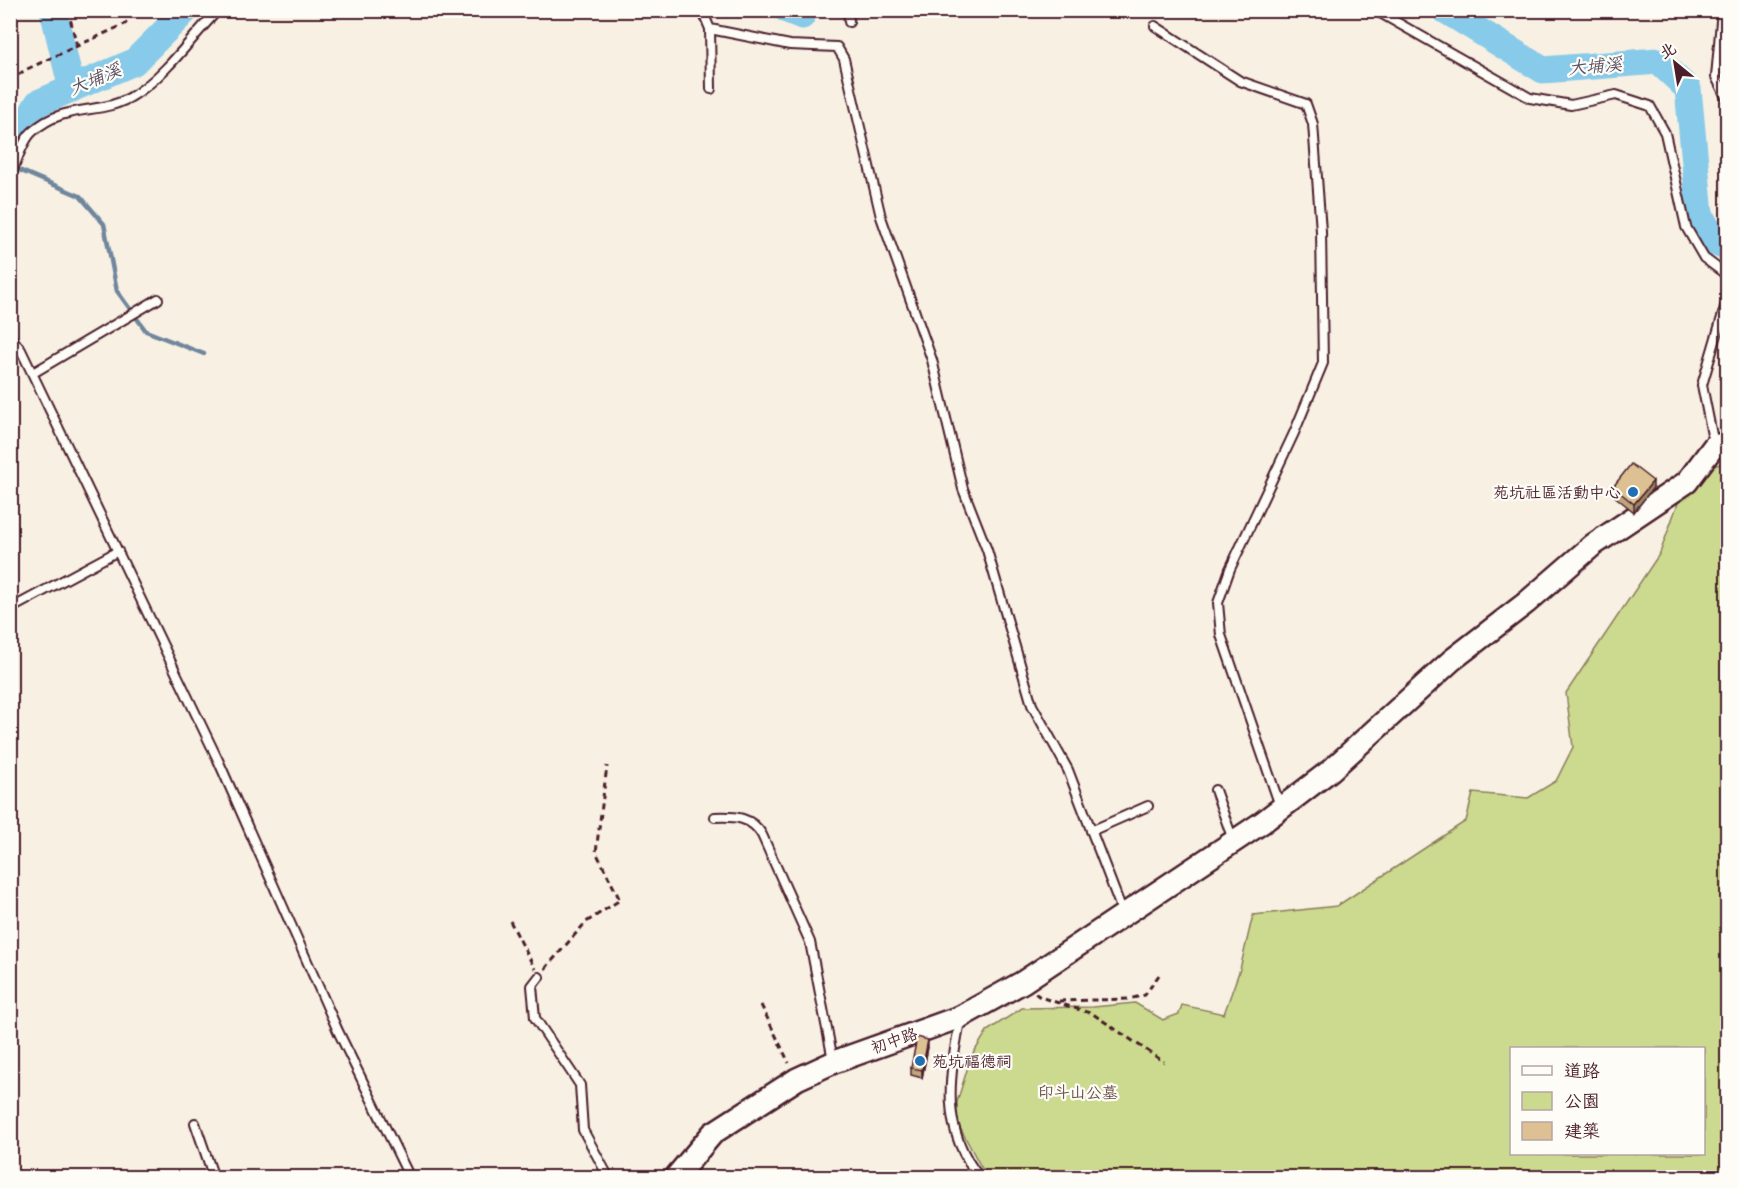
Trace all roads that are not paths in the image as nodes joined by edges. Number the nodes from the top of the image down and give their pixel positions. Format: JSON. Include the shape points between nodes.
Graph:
{"nodes":[{"id":1,"x":218,"y":10,"type":"edge"},
{"id":2,"x":702,"y":10,"type":"edge"},
{"id":3,"x":848,"y":10,"type":"edge"},
{"id":4,"x":1375,"y":10,"type":"edge"},
{"id":5,"x":1722,"y":10,"type":"edge"},
{"id":6,"x":849,"y":22,"type":"dead end"},
{"id":7,"x":1155,"y":26,"type":"dead end"},
{"id":8,"x":710,"y":29,"type":"junction"},
{"id":9,"x":711,"y":89,"type":"dead end"},
{"id":10,"x":1728,"y":101,"type":"edge"},
{"id":11,"x":10,"y":177,"type":"edge"},
{"id":12,"x":1728,"y":276,"type":"edge"},
{"id":13,"x":1728,"y":297,"type":"edge"},
{"id":14,"x":159,"y":299,"type":"dead end"},
{"id":15,"x":10,"y":336,"type":"edge"},
{"id":16,"x":33,"y":373,"type":"junction"},
{"id":17,"x":1721,"y":444,"type":"edge"},
{"id":18,"x":118,"y":551,"type":"junction"},
{"id":19,"x":10,"y":609,"type":"edge"},
{"id":20,"x":1215,"y":790,"type":"dead end"},
{"id":21,"x":1148,"y":807,"type":"dead end"},
{"id":22,"x":1280,"y":807,"type":"junction"},
{"id":23,"x":715,"y":817,"type":"dead end"},
{"id":24,"x":1091,"y":831,"type":"junction"},
{"id":25,"x":1233,"y":841,"type":"junction"},
{"id":26,"x":1122,"y":913,"type":"junction"},
{"id":27,"x":539,"y":977,"type":"road end"},
{"id":28,"x":960,"y":1017,"type":"junction"},
{"id":29,"x":834,"y":1062,"type":"junction"},
{"id":30,"x":195,"y":1123,"type":"dead end"},
{"id":31,"x":214,"y":1178,"type":"edge"},
{"id":32,"x":410,"y":1178,"type":"edge"},
{"id":33,"x":609,"y":1178,"type":"edge"},
{"id":34,"x":675,"y":1178,"type":"edge"},
{"id":35,"x":980,"y":1178,"type":"edge"}],
"edges":[{"from":1,"to":11,"type":"lane","via":[[156,79],[134,95],[117,105],[63,112],[31,133]]},
{"from":2,"to":8,"type":"lane"},
{"from":3,"to":6,"type":"lane"},
{"from":4,"to":12,"type":"lane","via":[[1530,98],[1571,105],[1616,95],[1650,106],[1665,133],[1686,227],[1704,258]]},
{"from":5,"to":10,"type":"lane","via":[[1716,77]]},
{"from":7,"to":22,"type":"lane","via":[[1240,81],[1306,104],[1313,124],[1321,231],[1323,363],[1218,603],[1221,635]]},
{"from":8,"to":9,"type":"lane"},
{"from":8,"to":24,"type":"lane","via":[[790,45],[837,47],[844,59],[881,217],[932,360],[963,489],[987,550],[1032,705],[1068,770]]},
{"from":13,"to":17,"type":"lane","via":[[1702,385]]},
{"from":14,"to":16,"type":"lane"},
{"from":15,"to":16,"type":"lane"},
{"from":16,"to":18,"type":"lane"},
{"from":17,"to":22,"type":"street","name":"初中路","via":[[1687,482],[1593,545],[1452,660],[1331,770]]},
{"from":18,"to":19,"type":"lane"},
{"from":18,"to":32,"type":"lane","via":[[218,760],[338,1031]]},
{"from":20,"to":25,"type":"lane"},
{"from":21,"to":24,"type":"lane"},
{"from":22,"to":25,"type":"street","name":"初中路"},
{"from":23,"to":29,"type":"lane","via":[[735,816],[756,824],[762,835],[810,942]]},
{"from":24,"to":26,"type":"lane"},
{"from":25,"to":26,"type":"street","name":"初中路"},
{"from":26,"to":28,"type":"street","name":"初中路","via":[[1023,982]]},
{"from":27,"to":33,"type":"lane","via":[[532,986],[536,1018],[580,1085],[583,1130]]},
{"from":28,"to":29,"type":"street","name":"初中路"},
{"from":28,"to":35,"type":"lane","via":[[951,1070],[952,1128],[967,1161]]},
{"from":29,"to":34,"type":"street","name":"初中路","via":[[797,1079],[713,1133]]},
{"from":30,"to":31,"type":"lane"}]}
